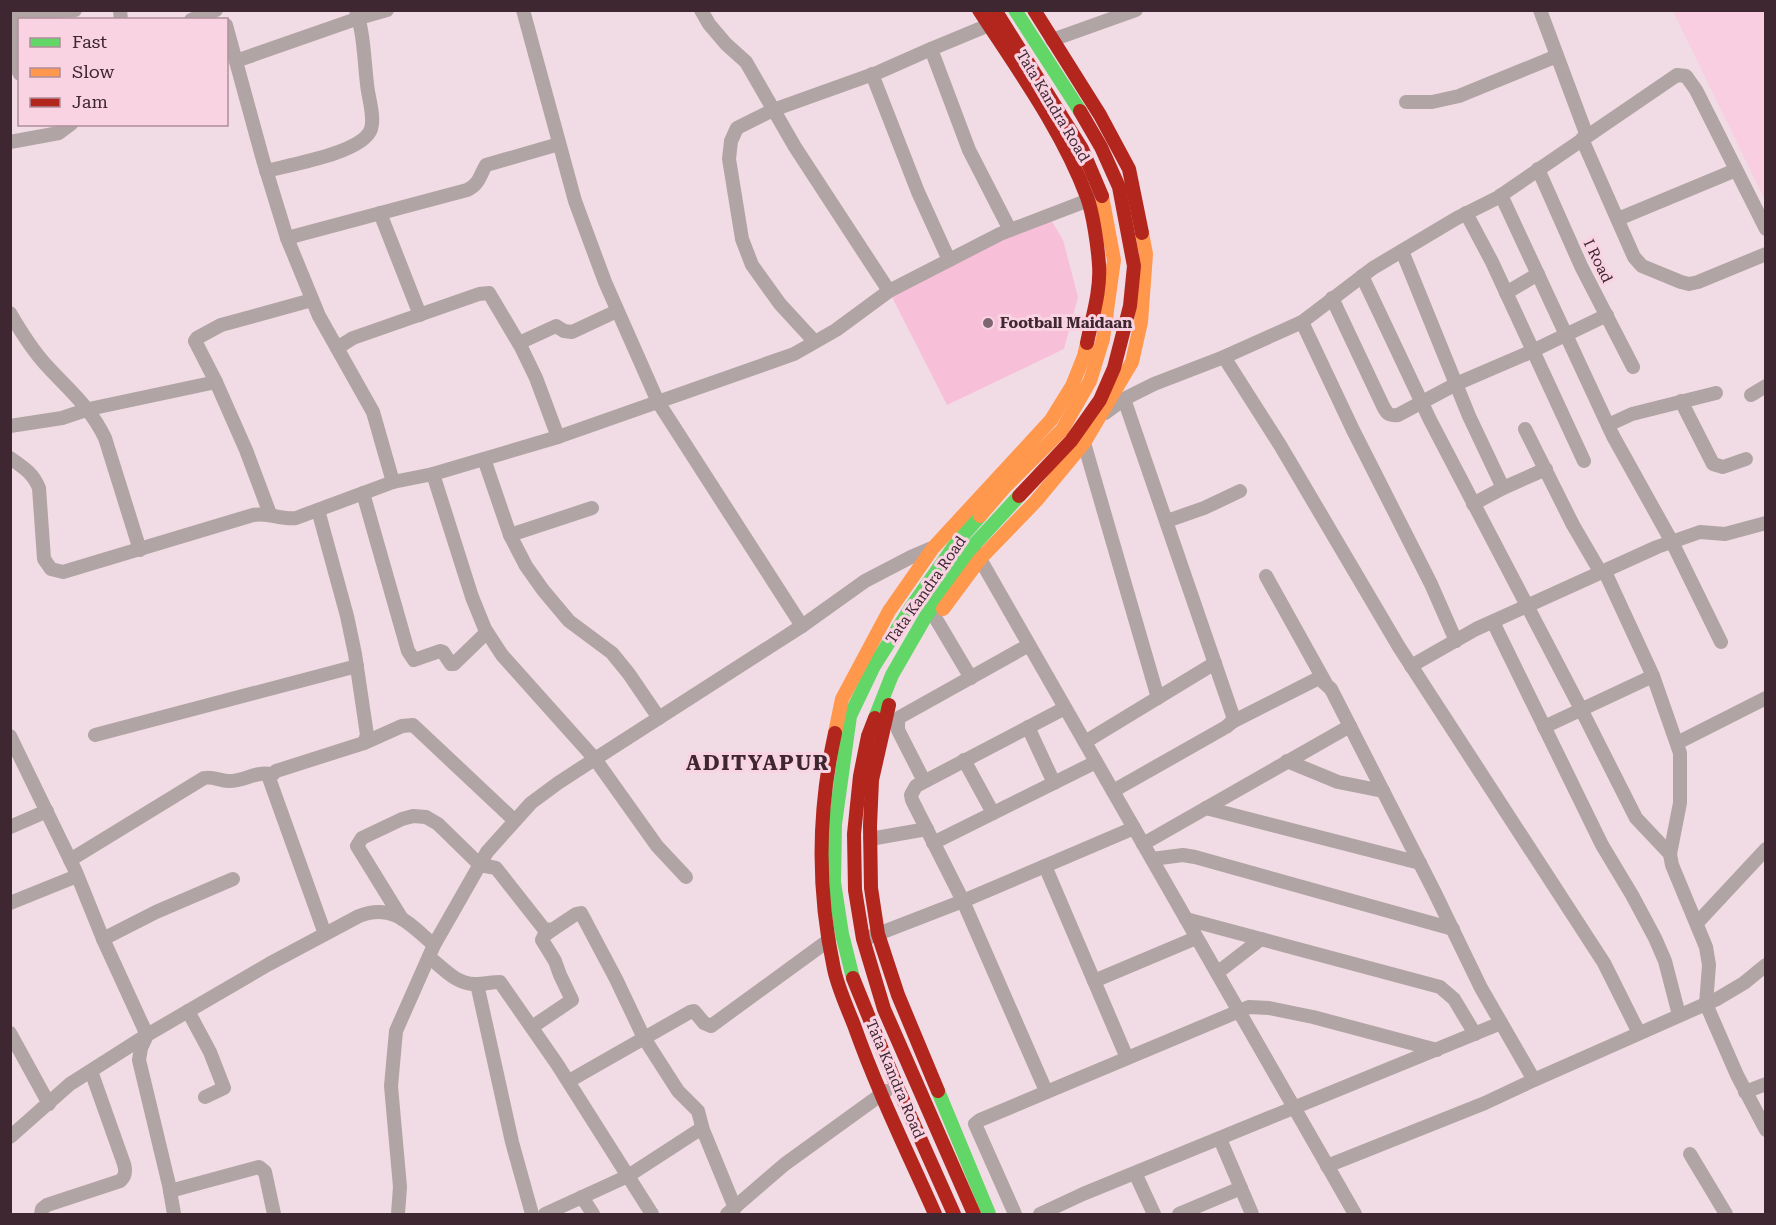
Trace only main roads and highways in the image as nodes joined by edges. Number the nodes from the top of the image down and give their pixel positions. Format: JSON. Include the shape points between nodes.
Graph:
{"nodes":[{"id":1,"x":979,"y":10,"type":"edge"},
{"id":2,"x":995,"y":10,"type":"edge"},
{"id":3,"x":1015,"y":10,"type":"edge"},
{"id":4,"x":1034,"y":10,"type":"edge"},
{"id":5,"x":1126,"y":186,"type":"junction"},
{"id":6,"x":1101,"y":417,"type":"road end"},
{"id":7,"x":1077,"y":442,"type":"junction"},
{"id":8,"x":866,"y":777,"type":"junction"},
{"id":9,"x":934,"y":1215,"type":"edge"},
{"id":10,"x":954,"y":1215,"type":"edge"},
{"id":11,"x":974,"y":1215,"type":"edge"},
{"id":12,"x":989,"y":1215,"type":"edge"}],
"edges":[{"from":1,"to":9,"type":"main road","via":[[1046,112],[1075,170],[1088,200],[1100,267],[1084,356],[1072,386],[1051,420],[933,548],[889,611],[842,699],[824,799],[824,911],[834,971],[880,1095]]},
{"from":2,"to":10,"type":"main road","name":"Tata Kandra Road","via":[[1082,149],[1102,195],[1114,260],[1103,339],[1090,381],[1062,430],[957,542],[874,666],[850,716],[835,824],[834,882],[853,978]]},
{"from":3,"to":5,"type":"main road","name":"Tata Kandra Road"},
{"from":4,"to":5,"type":"main road","via":[[1129,169]]},
{"from":5,"to":6,"type":"main road","via":[[1146,254],[1141,322],[1132,362]]},
{"from":5,"to":7,"type":"main road","name":"Tata Kandra Road","via":[[1134,266],[1130,306],[1114,368]]},
{"from":7,"to":8,"type":"main road","via":[[1036,501],[980,559],[936,619],[889,704]]},
{"from":7,"to":8,"type":"main road","name":"Tata Kandra Road","via":[[973,546],[927,616],[892,675],[868,736]]},
{"from":8,"to":11,"type":"main road","name":"Tata Kandra Road","via":[[854,834],[855,890],[863,939],[884,1009]]},
{"from":8,"to":12,"type":"main road","via":[[871,888],[878,934],[898,995]]}]}
